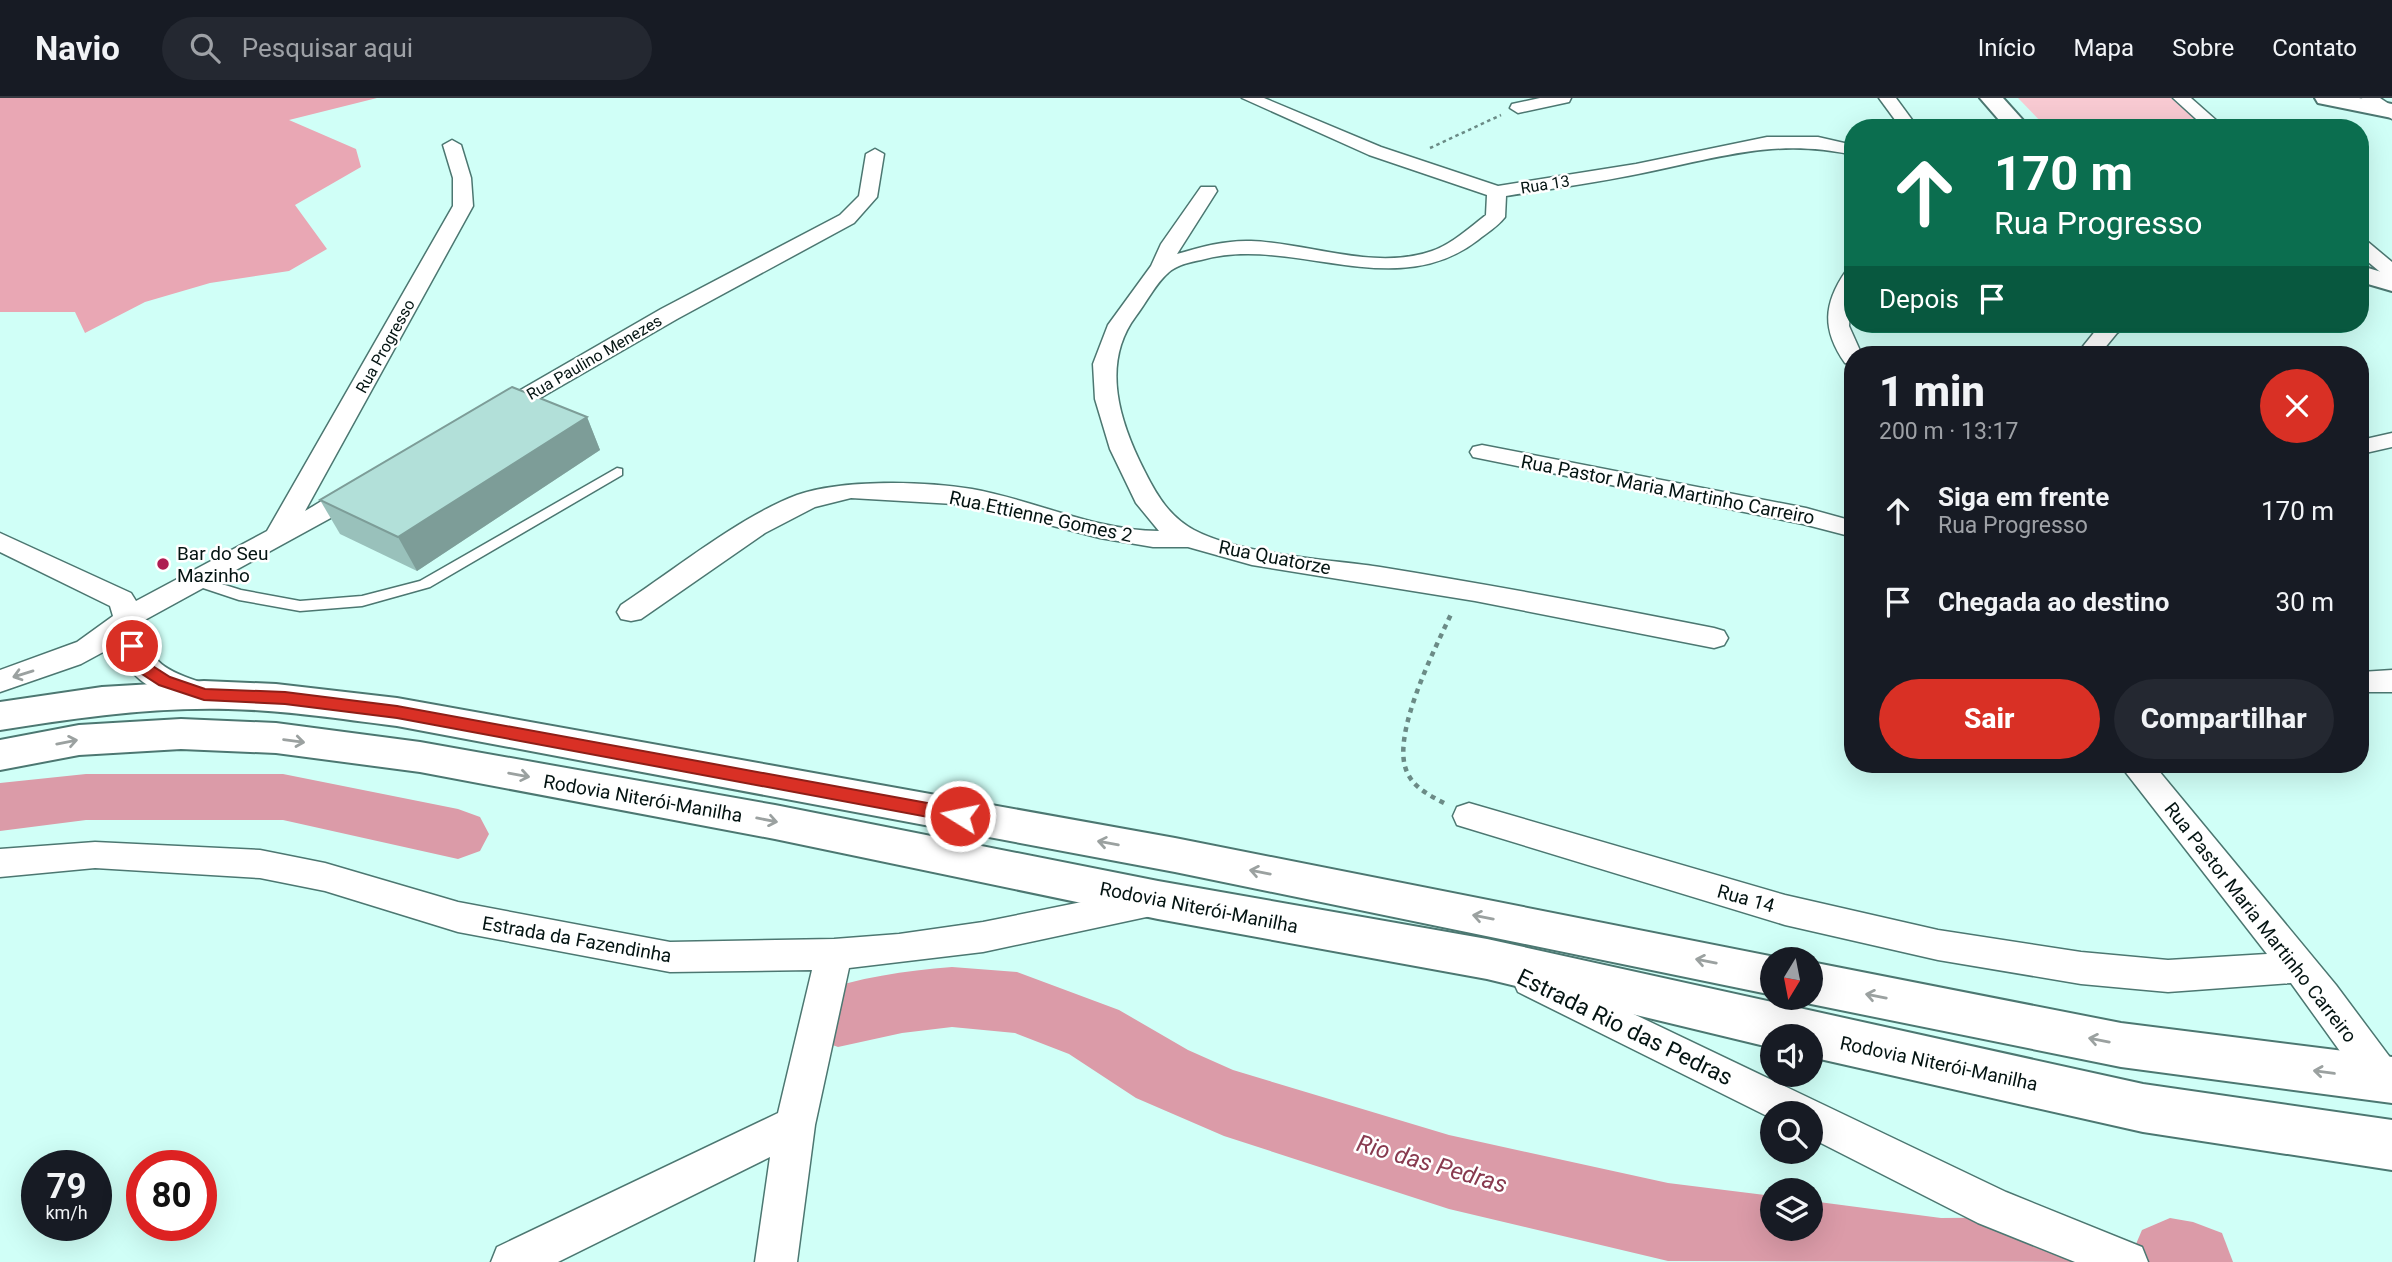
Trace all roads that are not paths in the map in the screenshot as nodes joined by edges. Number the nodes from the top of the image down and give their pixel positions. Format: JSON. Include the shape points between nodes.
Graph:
{"nodes":[{"id":1,"x":1250,"y":98,"type":"edge"},
{"id":2,"x":1563,"y":98,"type":"edge"},
{"id":3,"x":1887,"y":98,"type":"edge"},
{"id":4,"x":1991,"y":98,"type":"edge"},
{"id":5,"x":2181,"y":98,"type":"edge"},
{"id":6,"x":2326,"y":98,"type":"edge"},
{"id":7,"x":1518,"y":107,"type":"road end"},
{"id":8,"x":2385,"y":108,"type":"edge"},
{"id":9,"x":1903,"y":119,"type":"edge"},
{"id":10,"x":2011,"y":119,"type":"edge"},
{"id":11,"x":2206,"y":119,"type":"edge"},
{"id":12,"x":452,"y":145,"type":"dead end"},
{"id":13,"x":1844,"y":148,"type":"edge"},
{"id":14,"x":875,"y":154,"type":"dead end"},
{"id":15,"x":1208,"y":191,"type":"dead end"},
{"id":16,"x":1497,"y":192,"type":"junction"},
{"id":17,"x":2369,"y":253,"type":"edge"},
{"id":18,"x":1161,"y":267,"type":"junction"},
{"id":19,"x":2392,"y":272,"type":"edge"},
{"id":20,"x":2369,"y":276,"type":"edge"},
{"id":21,"x":2392,"y":283,"type":"edge"},
{"id":22,"x":1844,"y":289,"type":"edge"},
{"id":23,"x":1844,"y":347,"type":"edge"},
{"id":24,"x":475,"y":426,"type":"edge"},
{"id":25,"x":2392,"y":440,"type":"edge"},
{"id":26,"x":2369,"y":445,"type":"edge"},
{"id":27,"x":1482,"y":452,"type":"dead end"},
{"id":28,"x":617,"y":472,"type":"dead end"},
{"id":29,"x":378,"y":482,"type":"edge"},
{"id":30,"x":1844,"y":527,"type":"edge"},
{"id":31,"x":1191,"y":539,"type":"junction"},
{"id":32,"x":275,"y":540,"type":"junction"},
{"id":33,"x":0,"y":541,"type":"edge"},
{"id":34,"x":196,"y":581,"type":"junction"},
{"id":35,"x":631,"y":612,"type":"dead end"},
{"id":36,"x":130,"y":616,"type":"junction"},
{"id":37,"x":1714,"y":638,"type":"dead end"},
{"id":38,"x":0,"y":681,"type":"edge"},
{"id":39,"x":2392,"y":681,"type":"edge"},
{"id":40,"x":2369,"y":682,"type":"edge"},
{"id":41,"x":204,"y":695,"type":"junction"},
{"id":42,"x":0,"y":716,"type":"edge"},
{"id":43,"x":0,"y":755,"type":"edge"},
{"id":44,"x":2142,"y":773,"type":"edge"},
{"id":45,"x":1469,"y":816,"type":"road end"},
{"id":46,"x":0,"y":863,"type":"edge"},
{"id":47,"x":1158,"y":900,"type":"junction"},
{"id":48,"x":834,"y":954,"type":"junction"},
{"id":49,"x":1487,"y":959,"type":"junction"},
{"id":50,"x":2299,"y":967,"type":"junction"},
{"id":51,"x":1760,"y":972,"type":"edge"},
{"id":52,"x":1824,"y":986,"type":"edge"},
{"id":53,"x":2388,"y":1080,"type":"edge"},
{"id":54,"x":1776,"y":1101,"type":"edge"},
{"id":55,"x":1823,"y":1124,"type":"edge"},
{"id":56,"x":795,"y":1125,"type":"junction"},
{"id":57,"x":2392,"y":1145,"type":"edge"},
{"id":58,"x":512,"y":1262,"type":"edge"},
{"id":59,"x":776,"y":1262,"type":"edge"},
{"id":60,"x":2127,"y":1262,"type":"edge"}],
"edges":[{"from":1,"to":16,"type":"street","name":"Rua 13","via":[[1375,151]]},
{"from":2,"to":7,"type":"street"},
{"from":3,"to":9,"type":"street"},
{"from":4,"to":10,"type":"main road"},
{"from":5,"to":11,"type":"street"},
{"from":6,"to":8,"type":"main road"},
{"from":12,"to":32,"type":"street","name":"Rua Progresso","via":[[462,178],[463,206]]},
{"from":13,"to":16,"type":"street","name":"Rua 13","via":[[1818,142],[1767,142]]},
{"from":14,"to":24,"type":"street","name":"Rua Paulino Menezes","via":[[868,197],[847,219],[669,314]]},
{"from":15,"to":18,"type":"street","name":"Rua Quatorze","via":[[1171,244]]},
{"from":16,"to":18,"type":"street","via":[[1494,217],[1466,241],[1436,257],[1402,262],[1359,260],[1238,244]]},
{"from":17,"to":19,"type":"street"},
{"from":18,"to":31,"type":"street","name":"Rua Quatorze","via":[[1120,319],[1104,354],[1104,387],[1114,433],[1144,493],[1167,524]]},
{"from":20,"to":21,"type":"main road"},
{"from":22,"to":23,"type":"street","via":[[1838,299],[1838,321]]},
{"from":25,"to":26,"type":"street"},
{"from":27,"to":30,"type":"street","name":"Rua Pastor Maria Martinho Carreiro"},
{"from":28,"to":34,"type":"lane","via":[[425,584],[362,601],[300,606],[239,595]]},
{"from":29,"to":32,"type":"street"},
{"from":31,"to":35,"type":"street","name":"Rua Ettienne Gomes 2","via":[[1153,539],[1100,530],[971,497],[851,490],[806,501],[756,527]]},
{"from":31,"to":37,"type":"street","name":"Rua Quatorze","via":[[1233,552]]},
{"from":32,"to":34,"type":"street"},
{"from":33,"to":36,"type":"street","via":[[111,593]]},
{"from":34,"to":36,"type":"street"},
{"from":36,"to":38,"type":"street","one_way":true,"via":[[117,631],[90,648]]},
{"from":36,"to":41,"type":"street","via":[[132,646],[142,667]]},
{"from":39,"to":40,"type":"street"},
{"from":41,"to":42,"type":"main road","name":"Rodovia Niterói-Manilha","via":[[116,700]]},
{"from":51,"to":41,"type":"main road","name":"Rodovia Niterói-Manilha","one_way":true,"via":[[1175,855],[397,712],[285,698]]},
{"from":43,"to":47,"type":"main road","name":"Rodovia Niterói-Manilha","one_way":true,"via":[[127,736],[276,738],[420,757],[734,814]]},
{"from":44,"to":50,"type":"street","name":"Rua Pastor Maria Martinho Carreiro"},
{"from":45,"to":50,"type":"street","name":"Rua 14","via":[[1785,910],[1938,945],[2081,968],[2168,976]]},
{"from":46,"to":48,"type":"street","name":"Estrada da Fazendinha","via":[[95,855],[260,864],[325,877],[458,917],[670,957]]},
{"from":47,"to":48,"type":"street","name":"Estrada da Fazendinha","via":[[983,937]]},
{"from":47,"to":49,"type":"main road","name":"Rodovia Niterói-Manilha"},
{"from":48,"to":56,"type":"street"},
{"from":49,"to":54,"type":"street","name":"Estrada Rio das Pedras"},
{"from":49,"to":57,"type":"main road","name":"Rodovia Niterói-Manilha","via":[[2143,1108]]},
{"from":50,"to":53,"type":"street","name":"Rua Pastor Maria Martinho Carreiro"},
{"from":53,"to":52,"type":"main road","one_way":true,"via":[[2121,1045]]},
{"from":55,"to":60,"type":"street","via":[[1993,1208]]},
{"from":56,"to":58,"type":"street"},
{"from":56,"to":59,"type":"street"}]}
